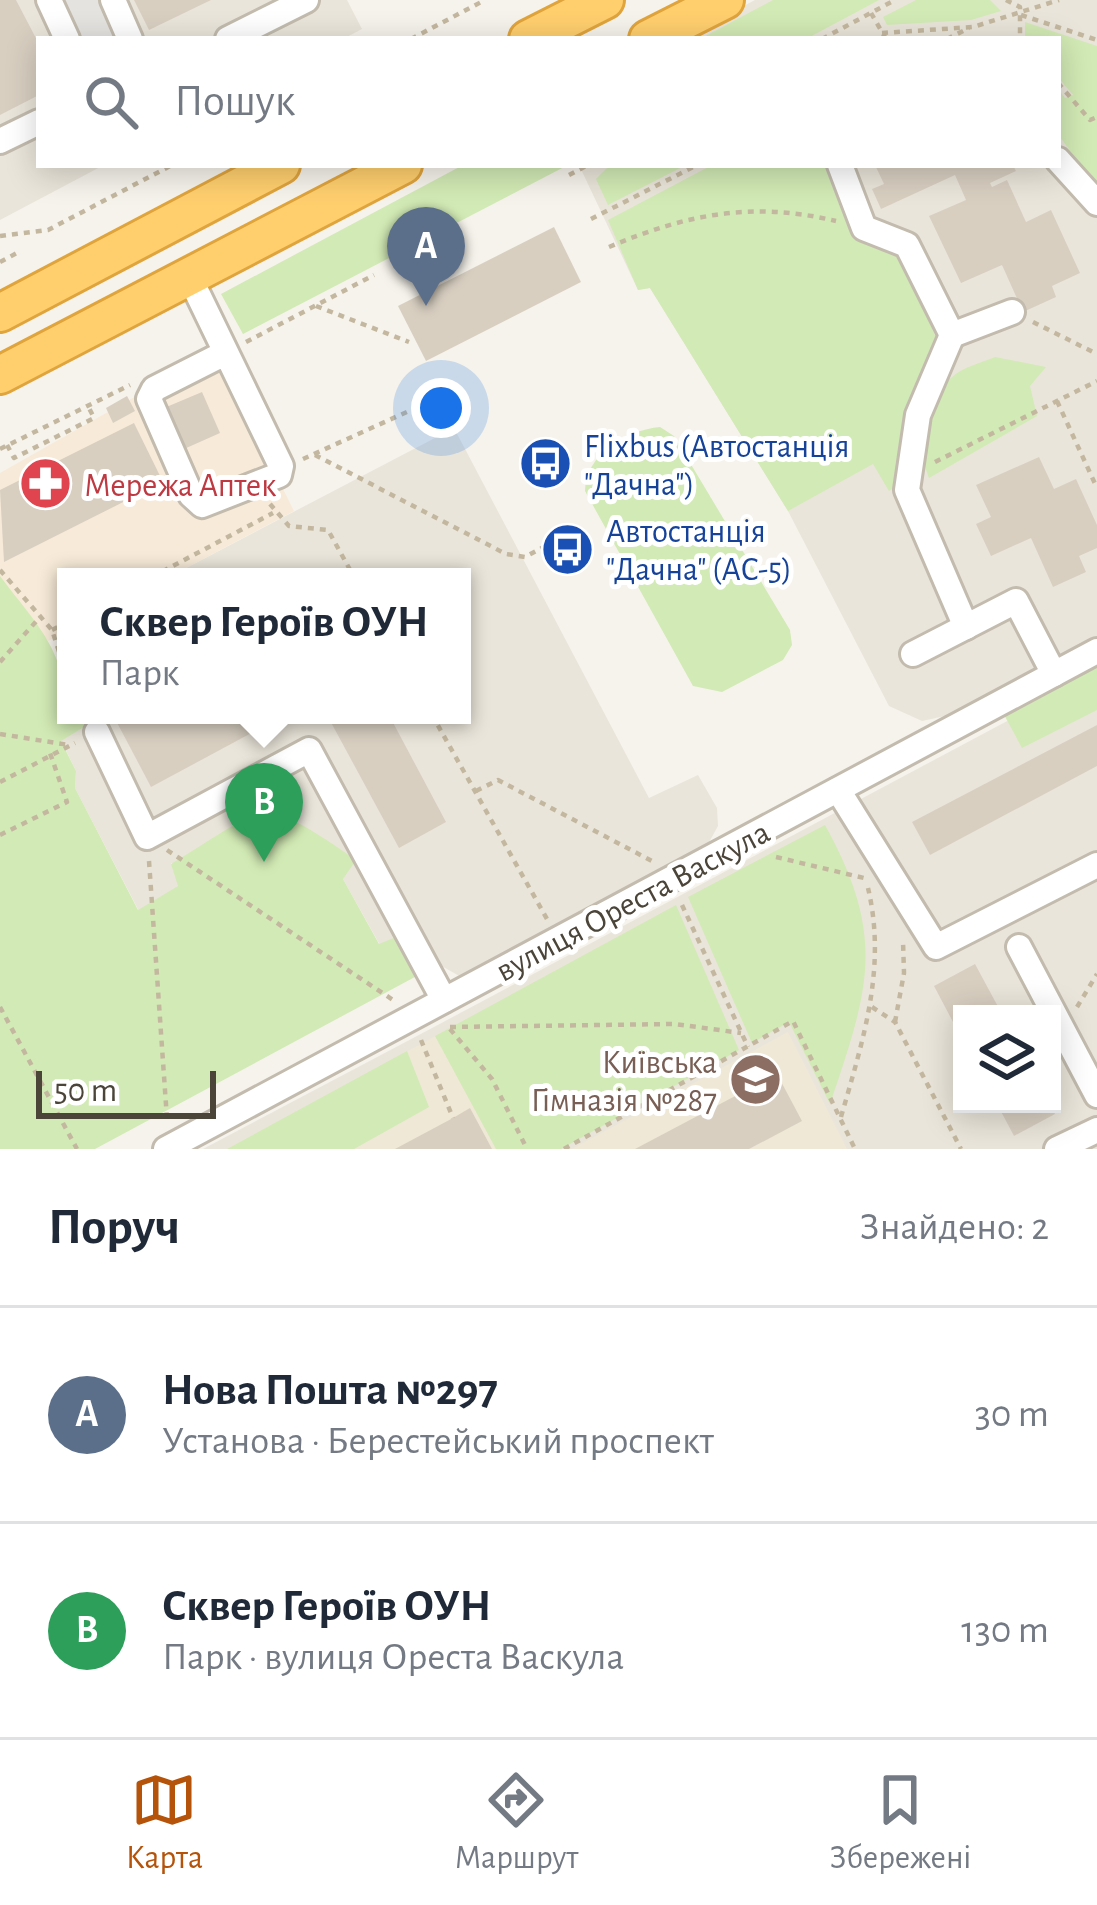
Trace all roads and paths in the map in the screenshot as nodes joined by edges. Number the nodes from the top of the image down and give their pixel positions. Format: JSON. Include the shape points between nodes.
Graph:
{"nodes":[{"id":1,"x":49,"y":0,"type":"edge"},
{"id":2,"x":112,"y":0,"type":"edge"},
{"id":3,"x":306,"y":0,"type":"edge"},
{"id":4,"x":485,"y":0,"type":"edge"},
{"id":5,"x":604,"y":0,"type":"edge"},
{"id":6,"x":724,"y":0,"type":"edge"},
{"id":7,"x":895,"y":0,"type":"edge"},
{"id":8,"x":1006,"y":0,"type":"edge"},
{"id":9,"x":1059,"y":0,"type":"edge"},
{"id":10,"x":871,"y":13,"type":"junction"},
{"id":11,"x":1021,"y":15,"type":"junction"},
{"id":12,"x":973,"y":27,"type":"junction"},
{"id":13,"x":66,"y":36,"type":"edge"},
{"id":14,"x":129,"y":36,"type":"edge"},
{"id":15,"x":234,"y":36,"type":"edge"},
{"id":16,"x":417,"y":36,"type":"edge"},
{"id":17,"x":534,"y":36,"type":"edge"},
{"id":18,"x":654,"y":36,"type":"edge"},
{"id":19,"x":828,"y":36,"type":"edge"},
{"id":20,"x":884,"y":36,"type":"edge"},
{"id":21,"x":954,"y":36,"type":"edge"},
{"id":22,"x":1019,"y":36,"type":"edge"},
{"id":23,"x":1097,"y":40,"type":"edge"},
{"id":24,"x":1061,"y":86,"type":"edge"},
{"id":25,"x":1097,"y":117,"type":"edge"},
{"id":26,"x":36,"y":123,"type":"edge"},
{"id":27,"x":0,"y":141,"type":"edge"},
{"id":28,"x":1061,"y":163,"type":"edge"},
{"id":29,"x":166,"y":168,"type":"edge"},
{"id":30,"x":275,"y":168,"type":"edge"},
{"id":31,"x":397,"y":168,"type":"edge"},
{"id":32,"x":582,"y":168,"type":"edge"},
{"id":33,"x":692,"y":168,"type":"edge"},
{"id":34,"x":841,"y":168,"type":"edge"},
{"id":35,"x":568,"y":175,"type":"dead end"},
{"id":36,"x":1097,"y":203,"type":"edge"},
{"id":37,"x":591,"y":219,"type":"dead end"},
{"id":38,"x":864,"y":228,"type":"junction"},
{"id":39,"x":0,"y":236,"type":"edge"},
{"id":40,"x":609,"y":247,"type":"dead end"},
{"id":41,"x":17,"y":253,"type":"dead end"},
{"id":42,"x":0,"y":262,"type":"edge"},
{"id":43,"x":374,"y":275,"type":"dead end"},
{"id":44,"x":188,"y":276,"type":"junction"},
{"id":45,"x":316,"y":306,"type":"junction"},
{"id":46,"x":1012,"y":312,"type":"joint"},
{"id":47,"x":0,"y":313,"type":"edge"},
{"id":48,"x":952,"y":335,"type":"junction"},
{"id":49,"x":409,"y":342,"type":"dead end"},
{"id":50,"x":225,"y":353,"type":"junction"},
{"id":51,"x":1097,"y":354,"type":"edge"},
{"id":52,"x":0,"y":375,"type":"edge"},
{"id":53,"x":1097,"y":381,"type":"edge"},
{"id":54,"x":453,"y":382,"type":"dead end"},
{"id":55,"x":154,"y":389,"type":"junction"},
{"id":56,"x":1057,"y":401,"type":"junction"},
{"id":57,"x":87,"y":404,"type":"junction"},
{"id":58,"x":4,"y":447,"type":"edge"},
{"id":59,"x":315,"y":455,"type":"junction"},
{"id":60,"x":271,"y":474,"type":"junction"},
{"id":61,"x":908,"y":475,"type":"junction"},
{"id":62,"x":1097,"y":488,"type":"edge"},
{"id":63,"x":273,"y":513,"type":"junction"},
{"id":64,"x":579,"y":527,"type":"dead end"},
{"id":65,"x":169,"y":568,"type":"edge"},
{"id":66,"x":349,"y":568,"type":"edge"},
{"id":67,"x":0,"y":570,"type":"edge"},
{"id":68,"x":40,"y":616,"type":"junction"},
{"id":69,"x":966,"y":627,"type":"junction"},
{"id":70,"x":57,"y":628,"type":"edge"},
{"id":71,"x":52,"y":630,"type":"junction"},
{"id":72,"x":57,"y":645,"type":"edge"},
{"id":73,"x":1097,"y":651,"type":"edge"},
{"id":74,"x":914,"y":655,"type":"dead end"},
{"id":75,"x":0,"y":662,"type":"edge"},
{"id":76,"x":1054,"y":674,"type":"junction"},
{"id":77,"x":437,"y":724,"type":"edge"},
{"id":78,"x":97,"y":732,"type":"joint"},
{"id":79,"x":0,"y":734,"type":"edge"},
{"id":80,"x":70,"y":745,"type":"junction"},
{"id":81,"x":50,"y":754,"type":"junction"},
{"id":82,"x":0,"y":782,"type":"edge"},
{"id":83,"x":838,"y":790,"type":"junction"},
{"id":84,"x":475,"y":792,"type":"junction"},
{"id":85,"x":0,"y":835,"type":"edge"},
{"id":86,"x":147,"y":837,"type":"junction"},
{"id":87,"x":776,"y":857,"type":"dead end"},
{"id":88,"x":857,"y":860,"type":"dead end"},
{"id":89,"x":1097,"y":865,"type":"edge"},
{"id":90,"x":662,"y":866,"type":"dead end"},
{"id":91,"x":865,"y":878,"type":"junction"},
{"id":92,"x":899,"y":889,"type":"junction"},
{"id":93,"x":682,"y":905,"type":"dead end"},
{"id":94,"x":551,"y":926,"type":"dead end"},
{"id":95,"x":1019,"y":947,"type":"dead end"},
{"id":96,"x":1097,"y":974,"type":"edge"},
{"id":97,"x":444,"y":1000,"type":"junction"},
{"id":98,"x":402,"y":1006,"type":"dead end"},
{"id":99,"x":0,"y":1007,"type":"edge"},
{"id":100,"x":872,"y":1007,"type":"junction"},
{"id":101,"x":895,"y":1022,"type":"junction"},
{"id":102,"x":741,"y":1034,"type":"junction"},
{"id":103,"x":1066,"y":1035,"type":"junction"},
{"id":104,"x":421,"y":1039,"type":"dead end"},
{"id":105,"x":748,"y":1047,"type":"junction"},
{"id":106,"x":1097,"y":1095,"type":"edge"},
{"id":107,"x":453,"y":1118,"type":"dead end"},
{"id":108,"x":840,"y":1121,"type":"junction"},
{"id":109,"x":1097,"y":1130,"type":"edge"},
{"id":110,"x":167,"y":1138,"type":"edge"},
{"id":111,"x":77,"y":1149,"type":"edge"},
{"id":112,"x":527,"y":1149,"type":"edge"},
{"id":113,"x":564,"y":1149,"type":"edge"},
{"id":114,"x":855,"y":1149,"type":"edge"},
{"id":115,"x":961,"y":1149,"type":"edge"},
{"id":116,"x":1057,"y":1149,"type":"edge"}],
"edges":[{"from":1,"to":13,"type":"street"},
{"from":2,"to":14,"type":"street"},
{"from":3,"to":15,"type":"street"},
{"from":4,"to":16,"type":"path"},
{"from":5,"to":17,"type":"highway"},
{"from":6,"to":18,"type":"highway"},
{"from":7,"to":10,"type":"path"},
{"from":8,"to":11,"type":"path"},
{"from":9,"to":11,"type":"path"},
{"from":10,"to":19,"type":"path"},
{"from":10,"to":20,"type":"path"},
{"from":11,"to":12,"type":"path"},
{"from":11,"to":22,"type":"path"},
{"from":11,"to":23,"type":"path"},
{"from":12,"to":20,"type":"path"},
{"from":12,"to":21,"type":"path"},
{"from":24,"to":25,"type":"path","via":[[1090,120]]},
{"from":26,"to":27,"type":"street"},
{"from":28,"to":36,"type":"street"},
{"from":29,"to":39,"type":"path","via":[[48,230]]},
{"from":30,"to":47,"type":"highway"},
{"from":31,"to":44,"type":"highway"},
{"from":32,"to":35,"type":"path"},
{"from":33,"to":37,"type":"path"},
{"from":34,"to":38,"type":"street"},
{"from":38,"to":40,"type":"path","via":[[783,208],[675,219]]},
{"from":38,"to":48,"type":"street","via":[[907,245]]},
{"from":41,"to":42,"type":"path"},
{"from":43,"to":45,"type":"path"},
{"from":44,"to":50,"type":"street"},
{"from":44,"to":52,"type":"highway"},
{"from":45,"to":49,"type":"path"},
{"from":45,"to":50,"type":"path"},
{"from":46,"to":48,"type":"street"},
{"from":46,"to":51,"type":"path"},
{"from":48,"to":61,"type":"street","via":[[918,415]]},
{"from":50,"to":55,"type":"street"},
{"from":50,"to":60,"type":"street"},
{"from":53,"to":56,"type":"path"},
{"from":54,"to":59,"type":"path"},
{"from":55,"to":57,"type":"path","via":[[149,377]]},
{"from":55,"to":60,"type":"street","via":[[150,406],[202,506]]},
{"from":56,"to":61,"type":"path"},
{"from":56,"to":62,"type":"path"},
{"from":57,"to":58,"type":"path"},
{"from":57,"to":58,"type":"path","via":[[94,418],[14,458]]},
{"from":59,"to":60,"type":"path"},
{"from":59,"to":64,"type":"path","via":[[506,554],[525,556]]},
{"from":60,"to":63,"type":"path"},
{"from":61,"to":69,"type":"street","via":[[907,490]]},
{"from":63,"to":65,"type":"path"},
{"from":63,"to":66,"type":"path","via":[[289,526],[328,530]]},
{"from":67,"to":68,"type":"path"},
{"from":68,"to":71,"type":"path"},
{"from":68,"to":75,"type":"path"},
{"from":69,"to":74,"type":"street"},
{"from":69,"to":76,"type":"street","via":[[1016,601]]},
{"from":70,"to":71,"type":"path"},
{"from":71,"to":72,"type":"path"},
{"from":73,"to":76,"type":"street","name":"вулиця Ореста Васкула"},
{"from":76,"to":83,"type":"street","name":"вулиця Ореста Васкула"},
{"from":77,"to":84,"type":"path"},
{"from":78,"to":80,"type":"path"},
{"from":78,"to":86,"type":"street"},
{"from":79,"to":80,"type":"path"},
{"from":80,"to":81,"type":"path"},
{"from":81,"to":82,"type":"path"},
{"from":81,"to":85,"type":"path","via":[[67,802]]},
{"from":83,"to":92,"type":"street"},
{"from":83,"to":97,"type":"street","name":"вулиця Ореста Васкула"},
{"from":84,"to":90,"type":"path","via":[[498,780]]},
{"from":84,"to":94,"type":"path"},
{"from":86,"to":97,"type":"street","via":[[309,750]]},
{"from":86,"to":98,"type":"path"},
{"from":86,"to":110,"type":"path"},
{"from":87,"to":91,"type":"path"},
{"from":88,"to":91,"type":"path"},
{"from":89,"to":92,"type":"street","via":[[937,947]]},
{"from":91,"to":92,"type":"path"},
{"from":91,"to":100,"type":"path","via":[[877,952]]},
{"from":92,"to":101,"type":"path","via":[[904,973]]},
{"from":93,"to":102,"type":"path"},
{"from":95,"to":103,"type":"street"},
{"from":96,"to":103,"type":"path"},
{"from":97,"to":110,"type":"street","name":"вулиця Ореста Васкула"},
{"from":99,"to":111,"type":"path"},
{"from":100,"to":101,"type":"path"},
{"from":100,"to":108,"type":"path"},
{"from":101,"to":115,"type":"path"},
{"from":102,"to":105,"type":"path"},
{"from":102,"to":112,"type":"path","via":[[675,1024],[445,1027],[492,1079]]},
{"from":103,"to":106,"type":"street"},
{"from":104,"to":107,"type":"path"},
{"from":105,"to":108,"type":"path","via":[[793,1022]]},
{"from":105,"to":113,"type":"path"},
{"from":108,"to":114,"type":"path"},
{"from":109,"to":116,"type":"street"}]}
